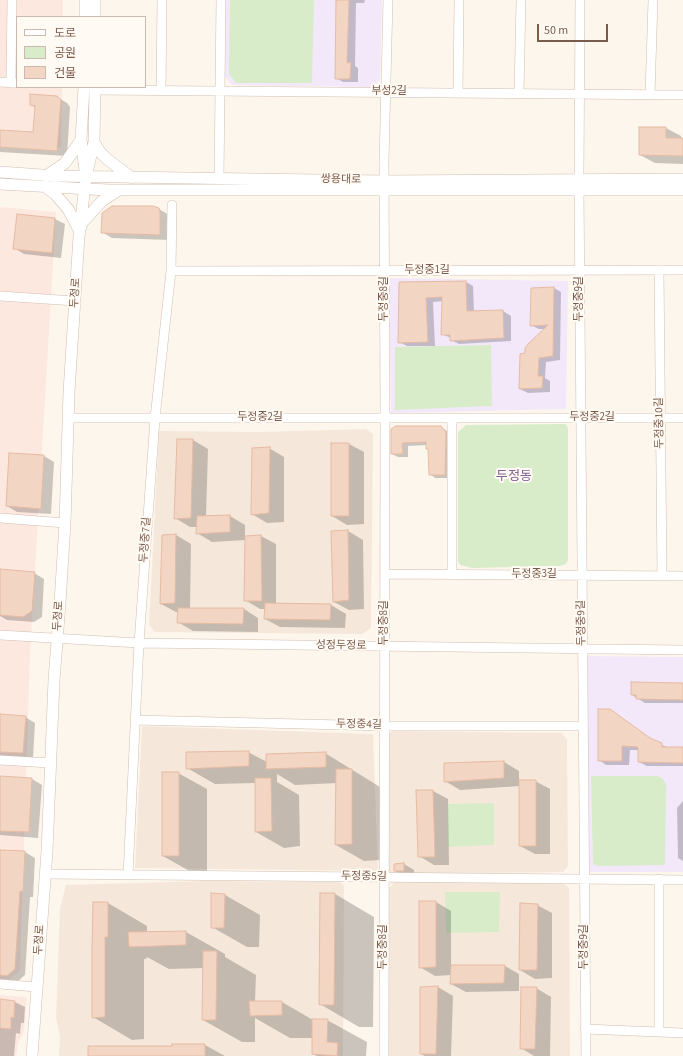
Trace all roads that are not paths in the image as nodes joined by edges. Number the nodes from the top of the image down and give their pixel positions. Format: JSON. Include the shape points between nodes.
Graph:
{"nodes":[{"id":1,"x":12,"y":0,"type":"edge"},
{"id":2,"x":85,"y":0,"type":"edge"},
{"id":3,"x":95,"y":0,"type":"edge"},
{"id":4,"x":162,"y":0,"type":"edge"},
{"id":5,"x":221,"y":0,"type":"edge"},
{"id":6,"x":388,"y":0,"type":"edge"},
{"id":7,"x":459,"y":0,"type":"edge"},
{"id":8,"x":521,"y":0,"type":"edge"},
{"id":9,"x":580,"y":0,"type":"edge"},
{"id":10,"x":653,"y":0,"type":"edge"},
{"id":11,"x":85,"y":16,"type":"edge"},
{"id":12,"x":95,"y":16,"type":"edge"},
{"id":13,"x":0,"y":82,"type":"edge"},
{"id":14,"x":14,"y":83,"type":"edge"},
{"id":15,"x":84,"y":88,"type":"edge"},
{"id":16,"x":95,"y":89,"type":"edge"},
{"id":17,"x":161,"y":90,"type":"junction"},
{"id":18,"x":220,"y":91,"type":"junction"},
{"id":19,"x":386,"y":92,"type":"junction"},
{"id":20,"x":458,"y":93,"type":"junction"},
{"id":21,"x":519,"y":93,"type":"junction"},
{"id":22,"x":579,"y":94,"type":"junction"},
{"id":23,"x":650,"y":94,"type":"junction"},
{"id":24,"x":683,"y":95,"type":"edge"},
{"id":25,"x":81,"y":140,"type":"junction"},
{"id":26,"x":94,"y":142,"type":"junction"},
{"id":27,"x":0,"y":172,"type":"edge"},
{"id":28,"x":46,"y":176,"type":"junction"},
{"id":29,"x":86,"y":177,"type":"junction"},
{"id":30,"x":133,"y":178,"type":"junction"},
{"id":31,"x":219,"y":179,"type":"junction"},
{"id":32,"x":683,"y":179,"type":"edge"},
{"id":33,"x":0,"y":184,"type":"edge"},
{"id":34,"x":579,"y":184,"type":"junction"},
{"id":35,"x":384,"y":186,"type":"junction"},
{"id":36,"x":47,"y":188,"type":"junction"},
{"id":37,"x":85,"y":189,"type":"junction"},
{"id":38,"x":119,"y":190,"type":"junction"},
{"id":39,"x":683,"y":190,"type":"edge"},
{"id":40,"x":172,"y":205,"type":"dead end"},
{"id":41,"x":80,"y":232,"type":"junction"},
{"id":42,"x":579,"y":270,"type":"junction"},
{"id":43,"x":659,"y":270,"type":"junction"},
{"id":44,"x":683,"y":270,"type":"edge"},
{"id":45,"x":171,"y":271,"type":"junction"},
{"id":46,"x":384,"y":271,"type":"junction"},
{"id":47,"x":0,"y":296,"type":"edge"},
{"id":48,"x":75,"y":301,"type":"junction"},
{"id":49,"x":68,"y":418,"type":"junction"},
{"id":50,"x":154,"y":418,"type":"junction"},
{"id":51,"x":385,"y":418,"type":"junction"},
{"id":52,"x":452,"y":418,"type":"junction"},
{"id":53,"x":580,"y":418,"type":"junction"},
{"id":54,"x":660,"y":418,"type":"junction"},
{"id":55,"x":683,"y":418,"type":"edge"},
{"id":56,"x":0,"y":518,"type":"edge"},
{"id":57,"x":65,"y":523,"type":"junction"},
{"id":58,"x":385,"y":574,"type":"junction"},
{"id":59,"x":452,"y":574,"type":"junction"},
{"id":60,"x":582,"y":575,"type":"junction"},
{"id":61,"x":662,"y":576,"type":"junction"},
{"id":62,"x":683,"y":576,"type":"edge"},
{"id":63,"x":0,"y":635,"type":"edge"},
{"id":64,"x":58,"y":639,"type":"junction"},
{"id":65,"x":139,"y":643,"type":"junction"},
{"id":66,"x":385,"y":647,"type":"junction"},
{"id":67,"x":582,"y":648,"type":"junction"},
{"id":68,"x":683,"y":650,"type":"edge"},
{"id":69,"x":135,"y":720,"type":"junction"},
{"id":70,"x":385,"y":726,"type":"junction"},
{"id":71,"x":583,"y":726,"type":"junction"},
{"id":72,"x":0,"y":760,"type":"edge"},
{"id":73,"x":50,"y":763,"type":"junction"},
{"id":74,"x":45,"y":874,"type":"junction"},
{"id":75,"x":128,"y":875,"type":"junction"},
{"id":76,"x":385,"y":877,"type":"junction"},
{"id":77,"x":584,"y":879,"type":"junction"},
{"id":78,"x":659,"y":879,"type":"junction"},
{"id":79,"x":683,"y":880,"type":"edge"},
{"id":80,"x":0,"y":984,"type":"edge"},
{"id":81,"x":36,"y":987,"type":"junction"},
{"id":82,"x":585,"y":1029,"type":"junction"},
{"id":83,"x":659,"y":1032,"type":"junction"},
{"id":84,"x":683,"y":1033,"type":"edge"},
{"id":85,"x":32,"y":1056,"type":"edge"},
{"id":86,"x":384,"y":1056,"type":"edge"},
{"id":87,"x":586,"y":1056,"type":"edge"}],
"edges":[{"from":1,"to":14,"type":"street"},
{"from":2,"to":11,"type":"street"},
{"from":3,"to":12,"type":"street"},
{"from":4,"to":17,"type":"street"},
{"from":5,"to":18,"type":"street"},
{"from":6,"to":19,"type":"street","name":"두정중8길"},
{"from":7,"to":20,"type":"street"},
{"from":8,"to":21,"type":"street"},
{"from":9,"to":22,"type":"street","name":"두정중9길"},
{"from":10,"to":23,"type":"street"},
{"from":13,"to":14,"type":"street"},
{"from":15,"to":25,"type":"street","name":"두정로"},
{"from":16,"to":17,"type":"street","name":"부성2길"},
{"from":16,"to":26,"type":"street","name":"두정로"},
{"from":17,"to":18,"type":"street","name":"부성2길"},
{"from":18,"to":19,"type":"street","name":"부성2길"},
{"from":18,"to":31,"type":"street"},
{"from":19,"to":20,"type":"street","name":"부성2길"},
{"from":19,"to":35,"type":"street","name":"두정중8길"},
{"from":20,"to":21,"type":"street","name":"부성2길"},
{"from":21,"to":22,"type":"street","name":"부성2길"},
{"from":22,"to":23,"type":"street","name":"부성2길"},
{"from":22,"to":34,"type":"street","name":"두정중9길"},
{"from":23,"to":24,"type":"street","name":"부성2길"},
{"from":25,"to":28,"type":"street","via":[[65,163]]},
{"from":25,"to":29,"type":"street","name":"두정로"},
{"from":26,"to":29,"type":"street","name":"두정로"},
{"from":26,"to":30,"type":"street","via":[[107,160]]},
{"from":27,"to":28,"type":"street","name":"쌍용대로"},
{"from":28,"to":29,"type":"street","name":"쌍용대로"},
{"from":29,"to":30,"type":"street","name":"쌍용대로"},
{"from":29,"to":37,"type":"street","name":"두정로"},
{"from":30,"to":31,"type":"street","name":"쌍용대로"},
{"from":31,"to":35,"type":"street","name":"쌍용대로"},
{"from":32,"to":34,"type":"street","name":"쌍용대로"},
{"from":33,"to":36,"type":"street","name":"쌍용대로"},
{"from":34,"to":35,"type":"street","name":"쌍용대로"},
{"from":34,"to":39,"type":"street","name":"쌍용대로"},
{"from":34,"to":42,"type":"street","name":"두정중9길"},
{"from":35,"to":38,"type":"street","name":"쌍용대로"},
{"from":35,"to":46,"type":"street","name":"두정중8길"},
{"from":36,"to":37,"type":"street","name":"쌍용대로"},
{"from":36,"to":41,"type":"street","via":[[68,210]]},
{"from":37,"to":38,"type":"street","name":"쌍용대로"},
{"from":37,"to":41,"type":"street","name":"두정로"},
{"from":38,"to":41,"type":"street","via":[[102,201],[82,223]]},
{"from":40,"to":45,"type":"street","name":"두정중7길"},
{"from":41,"to":48,"type":"street","name":"두정로"},
{"from":42,"to":43,"type":"street","name":"두정중1길"},
{"from":42,"to":46,"type":"street","name":"두정중1길"},
{"from":42,"to":53,"type":"street","name":"두정중9길"},
{"from":43,"to":44,"type":"street","name":"두정중1길"},
{"from":43,"to":54,"type":"street","name":"두정중10길"},
{"from":45,"to":46,"type":"street","name":"두정중1길"},
{"from":45,"to":50,"type":"street","name":"두정중7길"},
{"from":46,"to":51,"type":"street","name":"두정중8길"},
{"from":47,"to":48,"type":"street"},
{"from":48,"to":49,"type":"street","name":"두정로"},
{"from":49,"to":50,"type":"street","name":"두정중2길"},
{"from":49,"to":57,"type":"street","name":"두정로"},
{"from":50,"to":51,"type":"street","name":"두정중2길"},
{"from":50,"to":65,"type":"street","name":"두정중7길"},
{"from":51,"to":52,"type":"street","name":"두정중2길"},
{"from":51,"to":58,"type":"street","name":"두정중8길"},
{"from":52,"to":53,"type":"street","name":"두정중2길"},
{"from":52,"to":59,"type":"street"},
{"from":53,"to":54,"type":"street","name":"두정중2길"},
{"from":53,"to":60,"type":"street","name":"두정중9길"},
{"from":54,"to":55,"type":"street","name":"두정중2길"},
{"from":54,"to":61,"type":"street","name":"두정중10길"},
{"from":56,"to":57,"type":"street"},
{"from":57,"to":64,"type":"street","name":"두정로"},
{"from":58,"to":59,"type":"street","name":"두정중3길"},
{"from":58,"to":66,"type":"street","name":"두정중8길"},
{"from":59,"to":60,"type":"street","name":"두정중3길"},
{"from":60,"to":61,"type":"street","name":"두정중3길"},
{"from":60,"to":67,"type":"street","name":"두정중9길"},
{"from":61,"to":62,"type":"street","name":"두정중3길"},
{"from":63,"to":64,"type":"street","name":"성정두정로"},
{"from":64,"to":65,"type":"street","name":"성정두정로"},
{"from":64,"to":73,"type":"street","name":"두정로"},
{"from":65,"to":66,"type":"street","name":"성정두정로"},
{"from":65,"to":69,"type":"street","name":"두정중7길"},
{"from":66,"to":67,"type":"street","name":"성정두정로"},
{"from":66,"to":70,"type":"street","name":"두정중8길"},
{"from":67,"to":68,"type":"street","name":"성정두정로"},
{"from":67,"to":71,"type":"street","name":"두정중9길"},
{"from":69,"to":70,"type":"street","name":"두정중4길"},
{"from":69,"to":75,"type":"street","name":"두정중7길"},
{"from":70,"to":71,"type":"street","name":"두정중4길"},
{"from":70,"to":76,"type":"street","name":"두정중8길"},
{"from":71,"to":77,"type":"street","name":"두정중9길"},
{"from":72,"to":73,"type":"street"},
{"from":73,"to":74,"type":"street","name":"두정로"},
{"from":74,"to":75,"type":"street","name":"두정중5길"},
{"from":74,"to":81,"type":"street","name":"두정로"},
{"from":75,"to":76,"type":"street","name":"두정중5길"},
{"from":76,"to":77,"type":"street","name":"두정중5길"},
{"from":76,"to":86,"type":"street","name":"두정중8길"},
{"from":77,"to":78,"type":"street","name":"두정중5길"},
{"from":77,"to":82,"type":"street","name":"두정중9길"},
{"from":78,"to":79,"type":"street","name":"두정중5길"},
{"from":78,"to":83,"type":"street"},
{"from":80,"to":81,"type":"street"},
{"from":81,"to":85,"type":"street","name":"두정로"},
{"from":82,"to":83,"type":"street"},
{"from":82,"to":87,"type":"street","name":"두정중9길"},
{"from":83,"to":84,"type":"street"}]}
